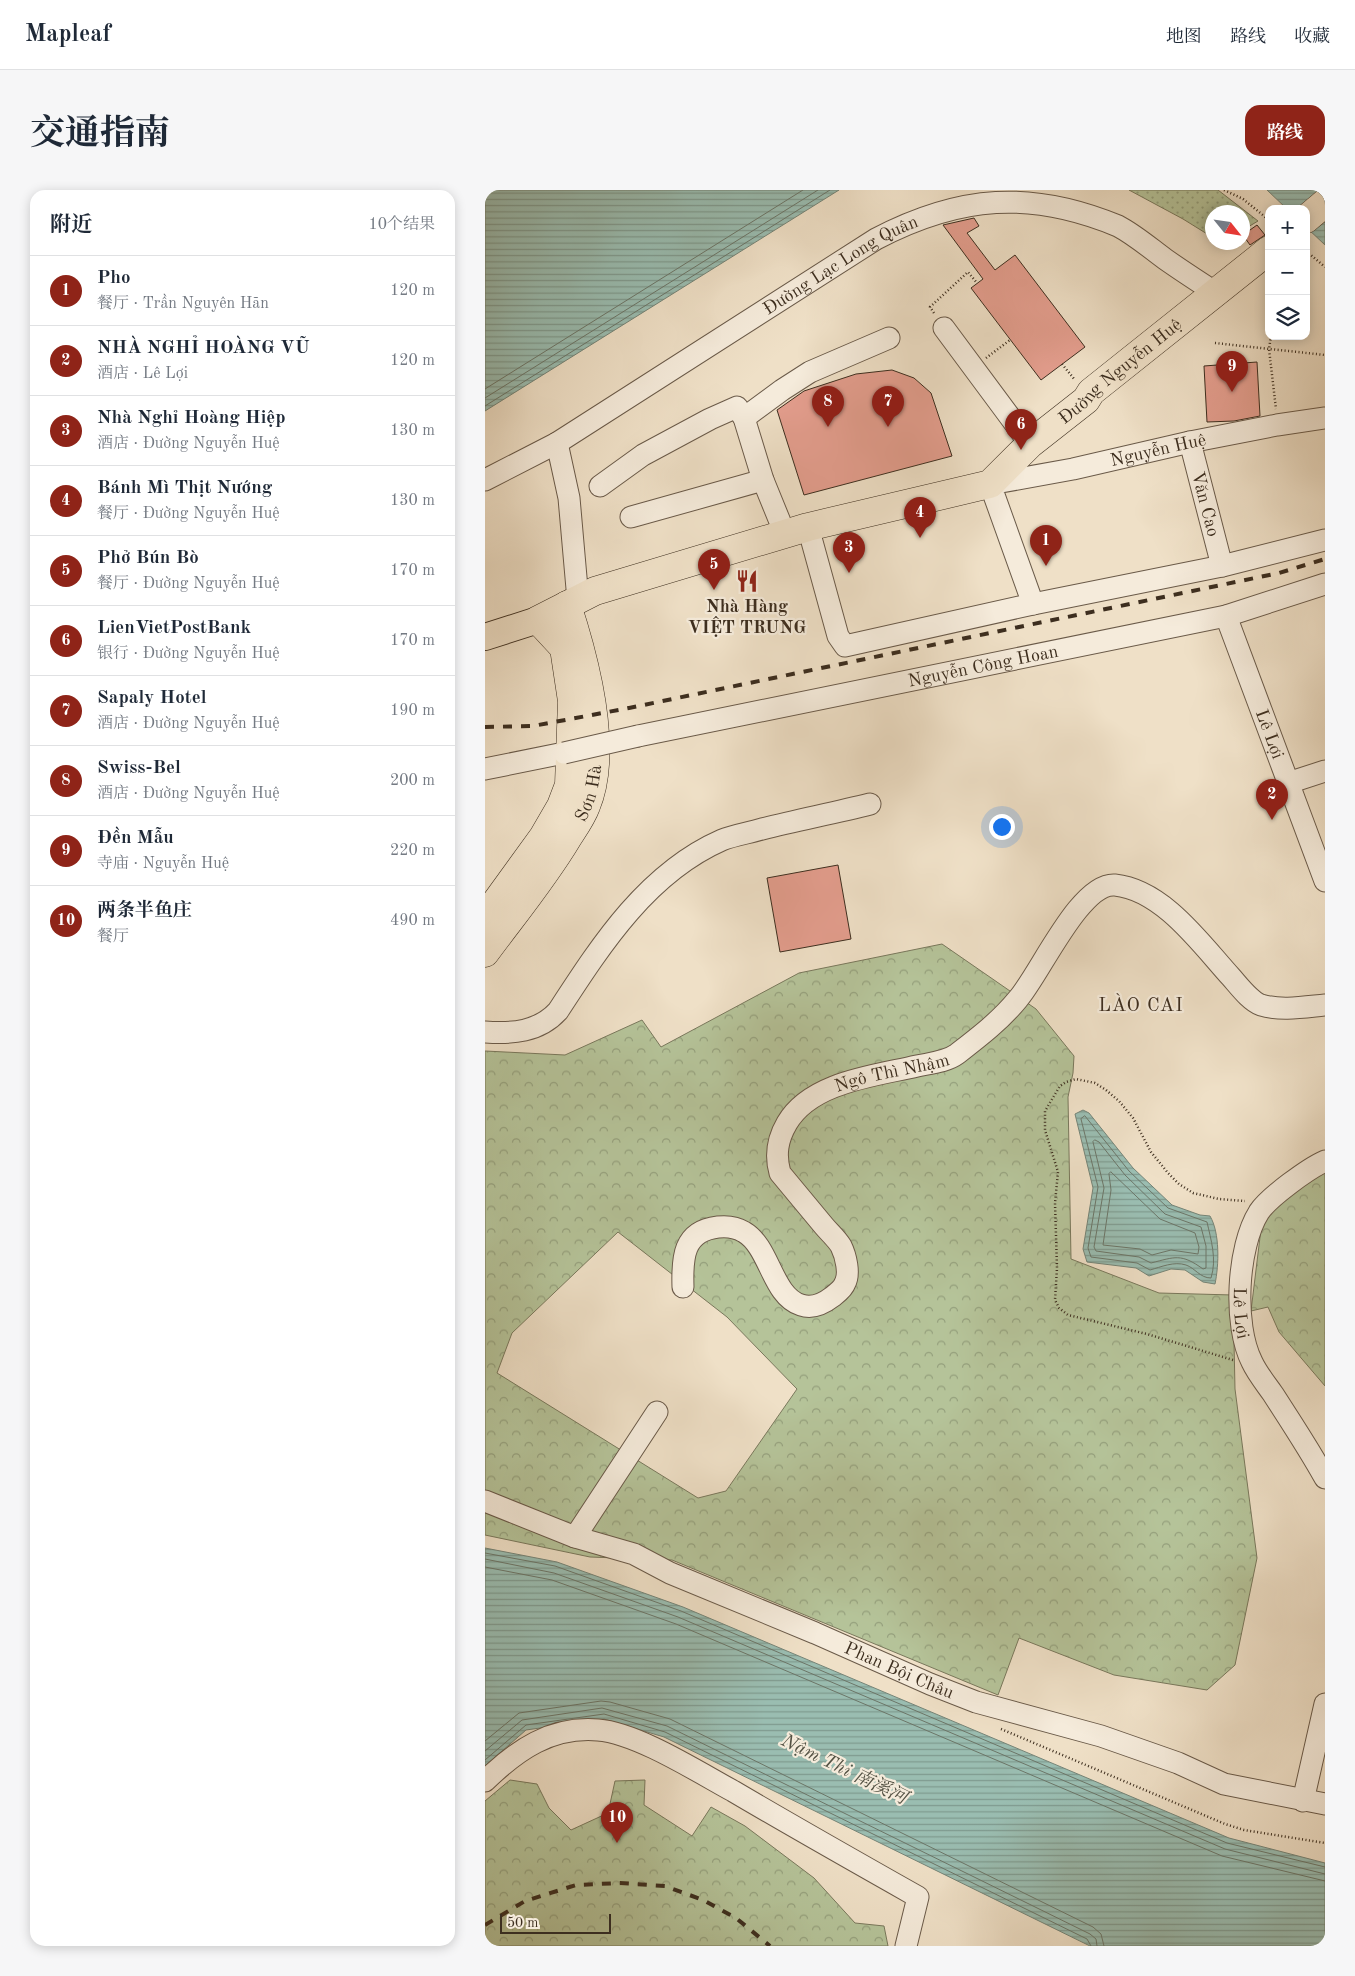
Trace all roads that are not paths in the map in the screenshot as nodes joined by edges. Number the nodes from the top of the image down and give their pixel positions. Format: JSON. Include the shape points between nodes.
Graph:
{"nodes":[{"id":1,"x":1325,"y":203,"type":"edge"},
{"id":2,"x":1310,"y":216,"type":"edge"},
{"id":3,"x":1265,"y":253,"type":"edge"},
{"id":4,"x":1216,"y":293,"type":"junction"},
{"id":5,"x":943,"y":328,"type":"road end"},
{"id":6,"x":889,"y":338,"type":"dead end"},
{"id":7,"x":744,"y":418,"type":"junction"},
{"id":8,"x":1325,"y":418,"type":"edge"},
{"id":9,"x":1190,"y":442,"type":"junction"},
{"id":10,"x":557,"y":443,"type":"junction"},
{"id":11,"x":1030,"y":444,"type":"junction"},
{"id":12,"x":485,"y":480,"type":"edge"},
{"id":13,"x":763,"y":480,"type":"junction"},
{"id":14,"x":990,"y":484,"type":"junction"},
{"id":15,"x":600,"y":486,"type":"dead end"},
{"id":16,"x":631,"y":517,"type":"dead end"},
{"id":17,"x":797,"y":531,"type":"junction"},
{"id":18,"x":1325,"y":540,"type":"edge"},
{"id":19,"x":1222,"y":566,"type":"junction"},
{"id":20,"x":1325,"y":584,"type":"edge"},
{"id":21,"x":573,"y":603,"type":"junction"},
{"id":22,"x":1033,"y":604,"type":"junction"},
{"id":23,"x":1226,"y":616,"type":"junction"},
{"id":24,"x":538,"y":620,"type":"junction"},
{"id":25,"x":485,"y":636,"type":"edge"},
{"id":26,"x":485,"y":769,"type":"edge"},
{"id":27,"x":1325,"y":771,"type":"edge"},
{"id":28,"x":1288,"y":783,"type":"junction"},
{"id":29,"x":870,"y":804,"type":"dead end"},
{"id":30,"x":1325,"y":881,"type":"edge"},
{"id":31,"x":485,"y":917,"type":"edge"},
{"id":32,"x":485,"y":953,"type":"edge"},
{"id":33,"x":1325,"y":1005,"type":"edge"},
{"id":34,"x":485,"y":1032,"type":"edge"},
{"id":35,"x":1325,"y":1161,"type":"edge"},
{"id":36,"x":683,"y":1287,"type":"dead end"},
{"id":37,"x":657,"y":1412,"type":"dead end"},
{"id":38,"x":1325,"y":1478,"type":"edge"},
{"id":39,"x":485,"y":1501,"type":"edge"},
{"id":40,"x":575,"y":1538,"type":"junction"},
{"id":41,"x":1325,"y":1704,"type":"edge"},
{"id":42,"x":485,"y":1781,"type":"edge"},
{"id":43,"x":1303,"y":1801,"type":"junction"},
{"id":44,"x":1325,"y":1804,"type":"edge"},
{"id":45,"x":906,"y":1946,"type":"edge"}],
"edges":[{"from":1,"to":2,"type":"highway"},
{"from":3,"to":4,"type":"highway","name":"Đường Nguyễn Huệ"},
{"from":4,"to":10,"type":"street","name":"Đường Lạc Long Quân","via":[[1119,226],[1059,202],[1000,197],[950,206],[876,239]]},
{"from":4,"to":11,"type":"highway","name":"Đường Nguyễn Huệ"},
{"from":5,"to":11,"type":"street"},
{"from":6,"to":7,"type":"street","via":[[810,372]]},
{"from":7,"to":13,"type":"street"},
{"from":7,"to":15,"type":"street","via":[[737,407],[710,419],[643,455]]},
{"from":8,"to":9,"type":"street","name":"Nguyễn Huệ"},
{"from":9,"to":14,"type":"street","name":"Nguyễn Huệ"},
{"from":9,"to":19,"type":"street","name":"Văn Cao"},
{"from":10,"to":12,"type":"street","name":"Đường Lạc Long Quân"},
{"from":10,"to":21,"type":"street","via":[[569,498]]},
{"from":11,"to":14,"type":"highway","name":"Đường Nguyễn Huệ"},
{"from":13,"to":16,"type":"street"},
{"from":13,"to":17,"type":"street"},
{"from":14,"to":17,"type":"highway"},
{"from":14,"to":22,"type":"street"},
{"from":17,"to":21,"type":"highway","via":[[595,591]]},
{"from":17,"to":22,"type":"street","via":[[838,636],[845,646]]},
{"from":18,"to":19,"type":"street"},
{"from":19,"to":22,"type":"street"},
{"from":20,"to":23,"type":"street","name":"Nguyễn Công Hoan"},
{"from":21,"to":24,"type":"highway"},
{"from":21,"to":32,"type":"highway","name":"Sơn Hà","via":[[595,729],[594,778],[587,806],[558,854]]},
{"from":23,"to":26,"type":"street","name":"Nguyễn Công Hoan","bridge":true},
{"from":23,"to":28,"type":"street","name":"Lê Lợi"},
{"from":24,"to":25,"type":"main road"},
{"from":24,"to":31,"type":"highway","name":"Sơn Hà","via":[[564,648],[572,700],[569,785],[543,837]]},
{"from":27,"to":28,"type":"street"},
{"from":28,"to":30,"type":"street","name":"Lê Lợi"},
{"from":29,"to":34,"type":"street","via":[[724,840],[694,854],[640,898],[550,1019],[518,1032]]},
{"from":33,"to":36,"type":"street","name":"Ngô Thì Nhậm","via":[[1273,1008],[1259,1004],[1165,908],[1128,888],[1113,885],[1095,891],[1079,906],[1019,998],[990,1030],[950,1059],[866,1078],[818,1093],[791,1116],[778,1144],[776,1160],[780,1174],[841,1246],[847,1272],[846,1283],[837,1293],[815,1307],[793,1302],[785,1294],[755,1241],[745,1232],[722,1226],[700,1232],[692,1238],[682,1263]]},
{"from":35,"to":38,"type":"street","name":"Lê Lợi","via":[[1259,1211],[1241,1270],[1239,1312],[1251,1362]]},
{"from":37,"to":40,"type":"street"},
{"from":39,"to":40,"type":"street","name":"Phan Bội Châu"},
{"from":40,"to":43,"type":"street","name":"Phan Bội Châu","via":[[634,1554],[670,1573],[976,1702],[1101,1736],[1178,1763],[1224,1784]]},
{"from":41,"to":43,"type":"street"},
{"from":42,"to":45,"type":"street","via":[[527,1746],[558,1733],[599,1730],[633,1740],[716,1782],[918,1897]]},
{"from":43,"to":44,"type":"street","name":"Phan Bội Châu"}]}
